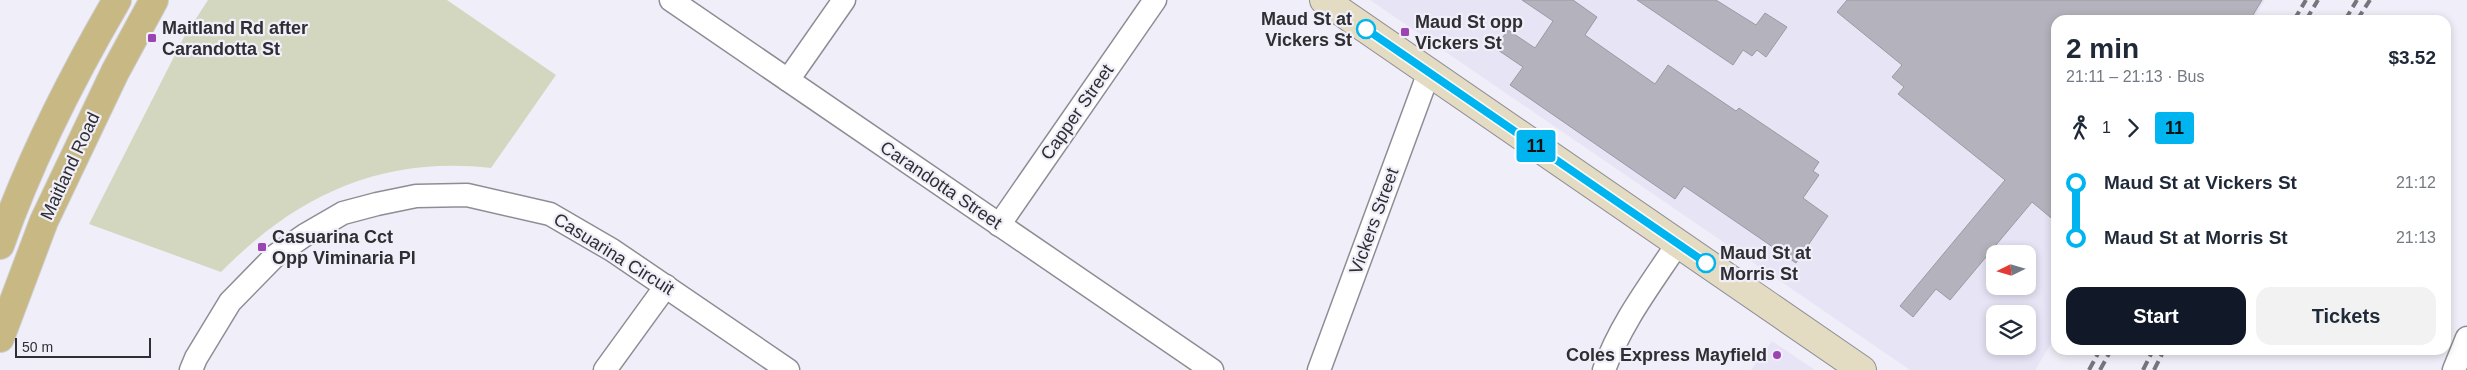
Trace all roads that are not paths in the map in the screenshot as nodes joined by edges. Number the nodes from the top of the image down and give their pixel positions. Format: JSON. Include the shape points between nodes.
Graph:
{"nodes":[{"id":1,"x":117,"y":0,"type":"edge"},
{"id":2,"x":154,"y":0,"type":"edge"},
{"id":3,"x":671,"y":0,"type":"edge"},
{"id":4,"x":844,"y":0,"type":"edge"},
{"id":5,"x":1155,"y":0,"type":"edge"},
{"id":6,"x":1324,"y":0,"type":"edge"},
{"id":7,"x":1429,"y":72,"type":"junction"},
{"id":8,"x":788,"y":80,"type":"junction"},
{"id":9,"x":999,"y":225,"type":"junction"},
{"id":10,"x":1678,"y":243,"type":"junction"},
{"id":11,"x":0,"y":246,"type":"edge"},
{"id":12,"x":666,"y":286,"type":"junction"},
{"id":13,"x":0,"y":338,"type":"edge"},
{"id":14,"x":2467,"y":338,"type":"edge"},
{"id":15,"x":191,"y":370,"type":"edge"},
{"id":16,"x":605,"y":370,"type":"edge"},
{"id":17,"x":788,"y":370,"type":"edge"},
{"id":18,"x":1212,"y":370,"type":"edge"},
{"id":19,"x":1319,"y":370,"type":"edge"},
{"id":20,"x":1604,"y":370,"type":"edge"},
{"id":21,"x":1862,"y":370,"type":"edge"},
{"id":22,"x":2454,"y":370,"type":"edge"}],
"edges":[{"from":1,"to":11,"type":"main road","name":"Maitland Road","via":[[46,131]]},
{"from":2,"to":13,"type":"main road","name":"Maitland Road","via":[[114,72],[44,221]]},
{"from":3,"to":8,"type":"street","name":"Carandotta Street"},
{"from":4,"to":8,"type":"street"},
{"from":5,"to":9,"type":"street","name":"Capper Street"},
{"from":6,"to":7,"type":"main road"},
{"from":7,"to":10,"type":"main road"},
{"from":7,"to":19,"type":"street","name":"Vickers Street"},
{"from":8,"to":9,"type":"street","name":"Carandotta Street"},
{"from":9,"to":18,"type":"street","name":"Carandotta Street"},
{"from":10,"to":20,"type":"street","via":[[1631,315],[1610,352]]},
{"from":10,"to":21,"type":"main road"},
{"from":12,"to":15,"type":"street","name":"Casuarina Circuit","via":[[550,214],[467,195],[416,196],[344,214],[276,255],[230,302]]},
{"from":12,"to":16,"type":"street"},
{"from":12,"to":17,"type":"street","name":"Casuarina Circuit"},
{"from":14,"to":22,"type":"street"}]}
